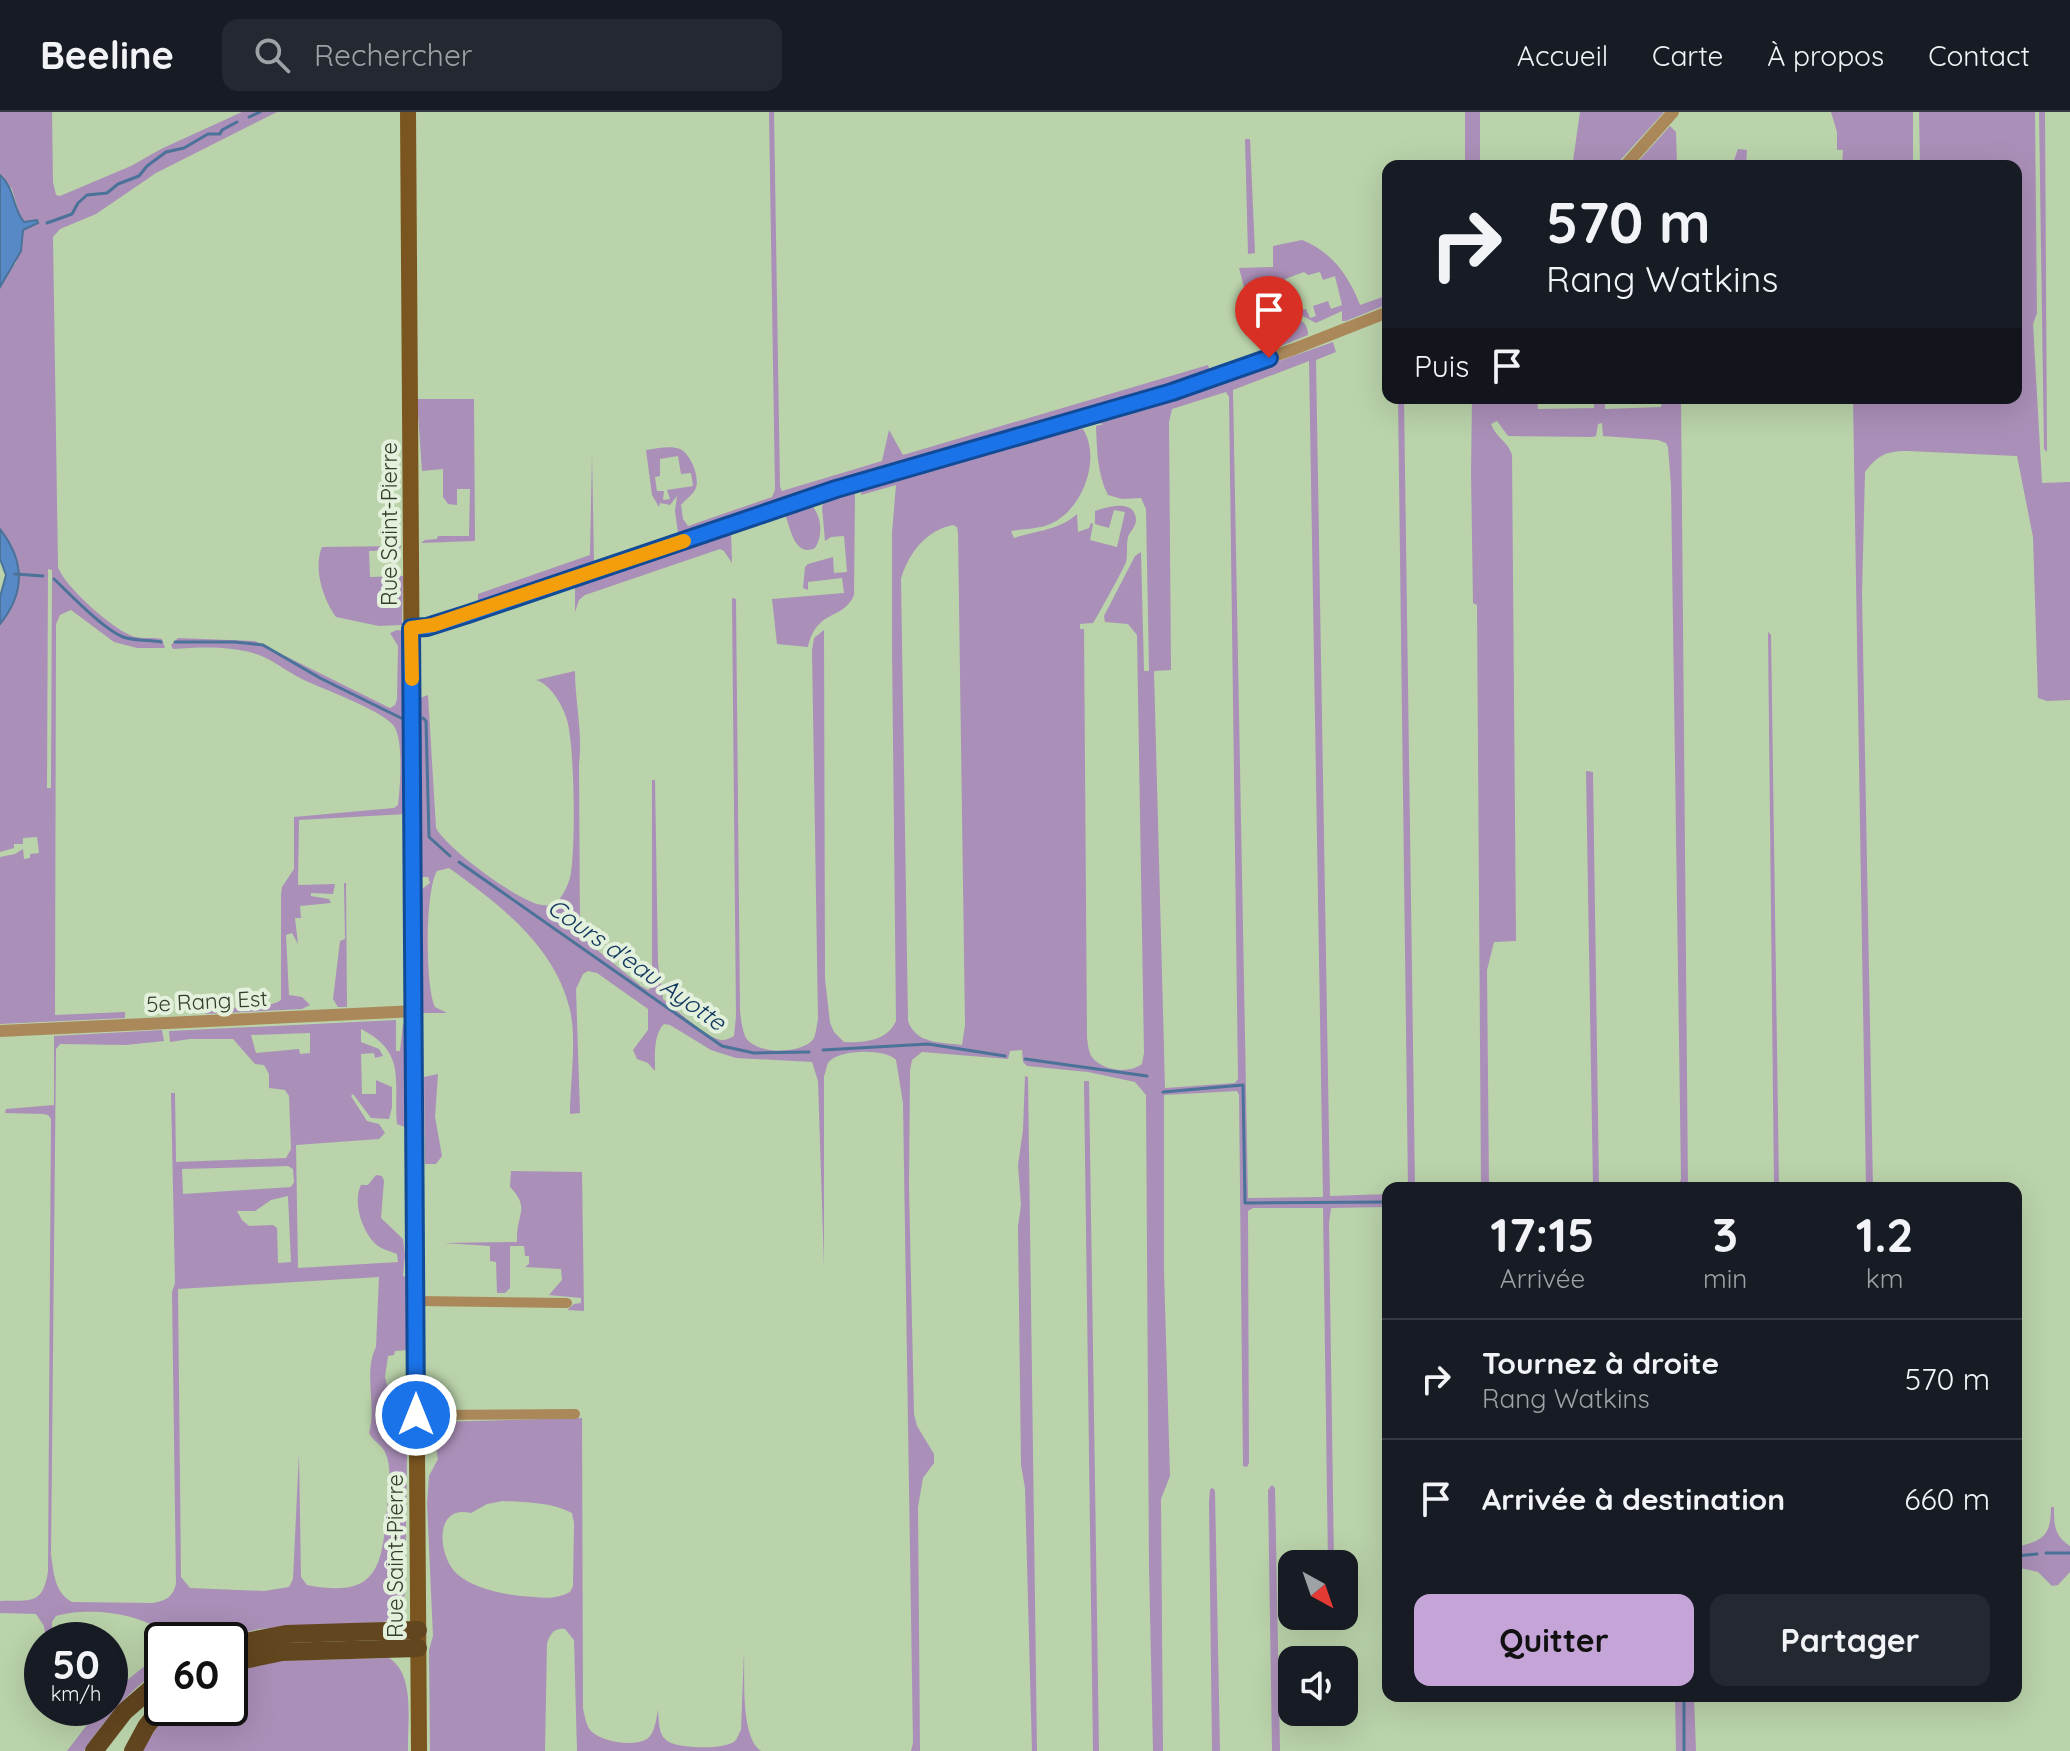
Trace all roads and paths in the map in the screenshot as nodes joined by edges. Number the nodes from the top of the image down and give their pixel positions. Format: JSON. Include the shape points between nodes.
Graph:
{"nodes":[{"id":1,"x":408,"y":112,"type":"edge"},
{"id":2,"x":1673,"y":112,"type":"edge"},
{"id":3,"x":1630,"y":160,"type":"edge"},
{"id":4,"x":1382,"y":314,"type":"edge"},
{"id":5,"x":411,"y":628,"type":"junction"},
{"id":6,"x":416,"y":1011,"type":"junction"},
{"id":7,"x":0,"y":1031,"type":"edge"},
{"id":8,"x":417,"y":1301,"type":"junction"},
{"id":9,"x":567,"y":1303,"type":"dead end"},
{"id":10,"x":575,"y":1414,"type":"dead end"},
{"id":11,"x":416,"y":1415,"type":"junction"},
{"id":12,"x":418,"y":1639,"type":"junction"},
{"id":13,"x":248,"y":1641,"type":"edge"},
{"id":14,"x":248,"y":1658,"type":"edge"},
{"id":15,"x":144,"y":1695,"type":"edge"},
{"id":16,"x":147,"y":1726,"type":"edge"},
{"id":17,"x":94,"y":1751,"type":"edge"},
{"id":18,"x":133,"y":1751,"type":"edge"},
{"id":19,"x":419,"y":1751,"type":"edge"}],
"edges":[{"from":1,"to":5,"type":"main road","name":"Rue Saint-Pierre"},
{"from":2,"to":3,"type":"street"},
{"from":4,"to":5,"type":"street","via":[[1172,392],[836,489],[468,614]]},
{"from":5,"to":6,"type":"main road","name":"Rue Saint-Pierre"},
{"from":6,"to":7,"type":"street","name":"5e Rang Est"},
{"from":6,"to":8,"type":"main road","name":"Rue Saint-Pierre"},
{"from":8,"to":9,"type":"street"},
{"from":8,"to":11,"type":"main road","name":"Rue Saint-Pierre"},
{"from":10,"to":11,"type":"street"},
{"from":11,"to":12,"type":"main road","name":"Rue Saint-Pierre"},
{"from":12,"to":13,"type":"highway","via":[[286,1634]]},
{"from":12,"to":14,"type":"highway"},
{"from":12,"to":19,"type":"main road","name":"Rue Saint-Pierre"},
{"from":15,"to":17,"type":"highway"},
{"from":16,"to":18,"type":"highway"}]}
